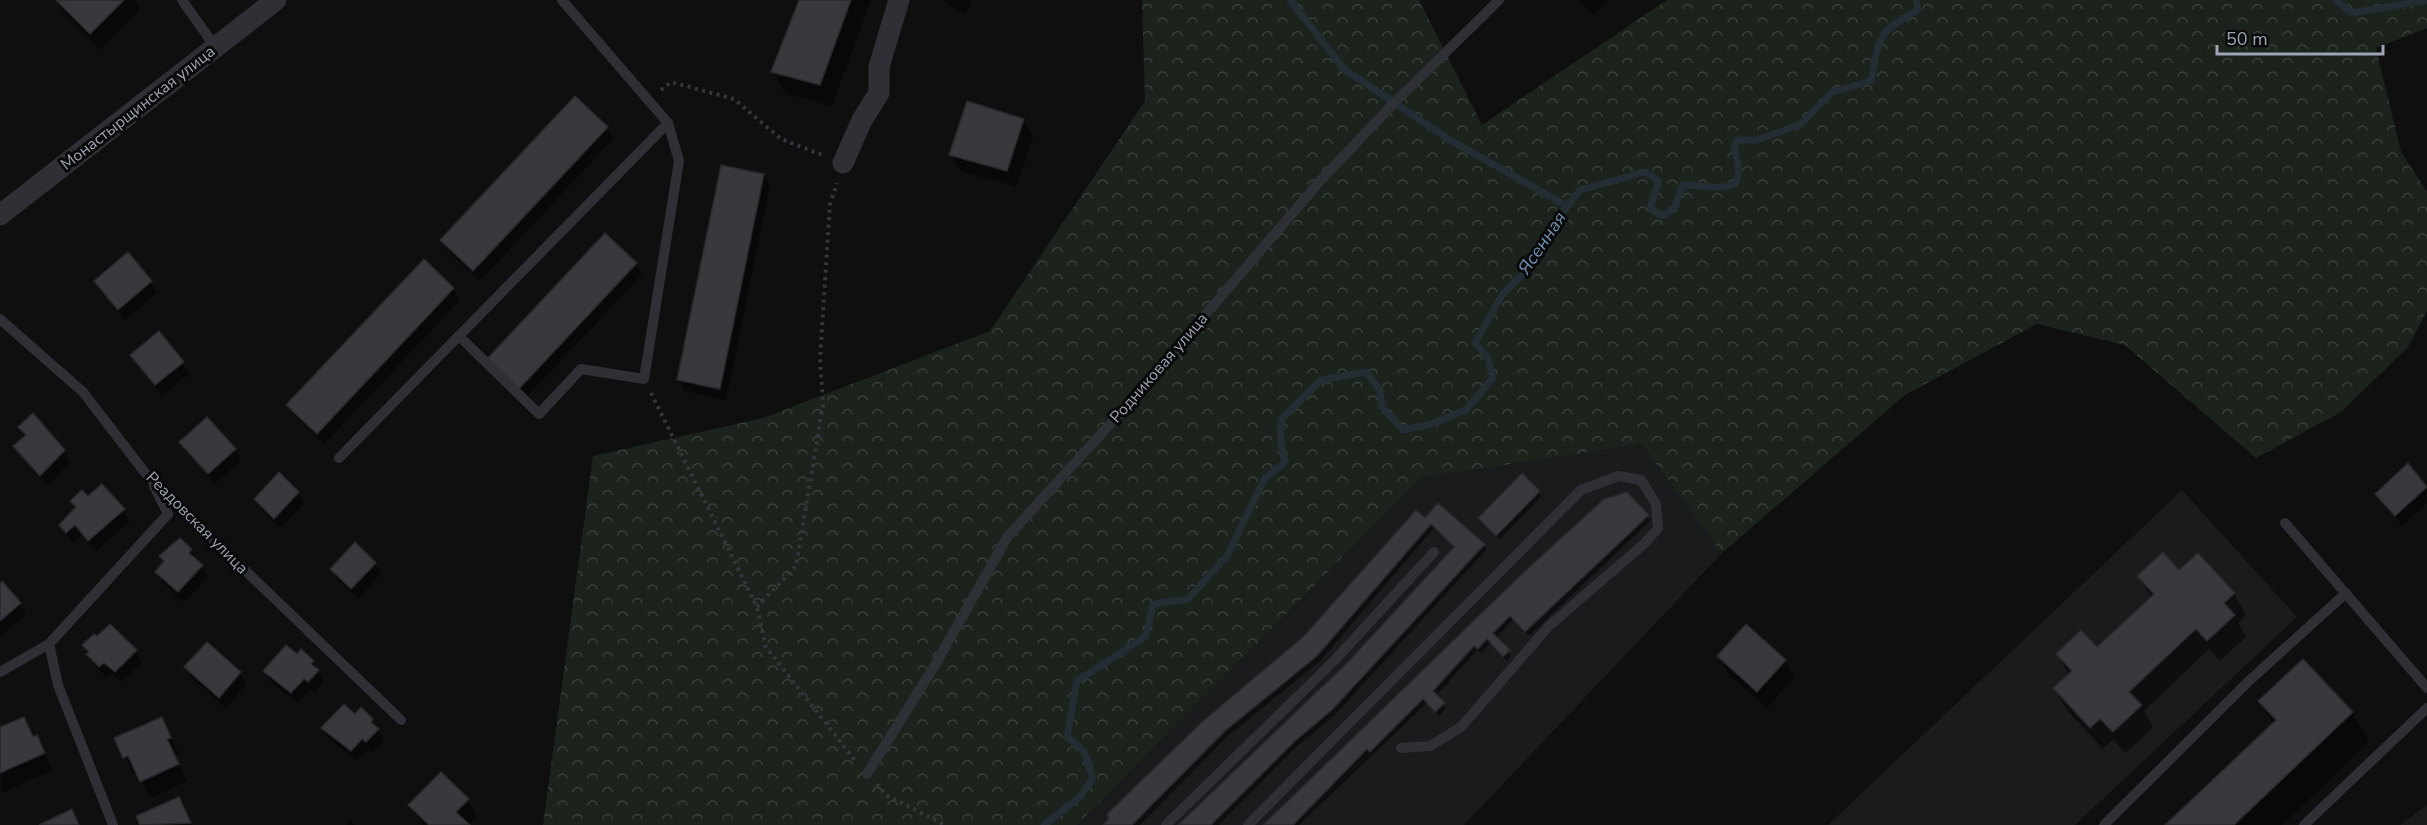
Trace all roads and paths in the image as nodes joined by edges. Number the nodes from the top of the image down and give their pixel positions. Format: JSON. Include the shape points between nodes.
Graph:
{"nodes":[{"id":1,"x":182,"y":0,"type":"edge"},
{"id":2,"x":276,"y":0,"type":"edge"},
{"id":3,"x":562,"y":0,"type":"edge"},
{"id":4,"x":899,"y":0,"type":"edge"},
{"id":5,"x":1499,"y":0,"type":"edge"},
{"id":6,"x":216,"y":48,"type":"junction"},
{"id":7,"x":649,"y":98,"type":"junction"},
{"id":8,"x":668,"y":123,"type":"junction"},
{"id":9,"x":843,"y":163,"type":"junction"},
{"id":10,"x":0,"y":215,"type":"edge"},
{"id":11,"x":0,"y":319,"type":"edge"},
{"id":12,"x":460,"y":337,"type":"junction"},
{"id":13,"x":644,"y":379,"type":"junction"},
{"id":14,"x":339,"y":458,"type":"dead end"},
{"id":15,"x":149,"y":478,"type":"junction"},
{"id":16,"x":2285,"y":523,"type":"dead end"},
{"id":17,"x":1434,"y":552,"type":"dead end"},
{"id":18,"x":2346,"y":594,"type":"junction"},
{"id":19,"x":757,"y":607,"type":"junction"},
{"id":20,"x":49,"y":644,"type":"junction"},
{"id":21,"x":0,"y":672,"type":"edge"},
{"id":22,"x":2427,"y":688,"type":"edge"},
{"id":23,"x":2427,"y":708,"type":"edge"},
{"id":24,"x":401,"y":720,"type":"dead end"},
{"id":25,"x":1401,"y":748,"type":"dead end"},
{"id":26,"x":867,"y":774,"type":"junction"},
{"id":27,"x":113,"y":825,"type":"edge"},
{"id":28,"x":945,"y":825,"type":"edge"},
{"id":29,"x":1166,"y":825,"type":"edge"},
{"id":30,"x":1248,"y":825,"type":"edge"},
{"id":31,"x":2104,"y":825,"type":"edge"},
{"id":32,"x":2304,"y":825,"type":"edge"}],
"edges":[{"from":1,"to":6,"type":"lane"},
{"from":2,"to":6,"type":"street","name":"Монастырщинская улица"},
{"from":3,"to":7,"type":"lane"},
{"from":4,"to":9,"type":"street","via":[[879,67],[879,93]]},
{"from":5,"to":26,"type":"lane","name":"Родниковая улица","via":[[1320,181],[1134,398],[1008,536]]},
{"from":6,"to":10,"type":"street","name":"Монастырщинская улица"},
{"from":7,"to":8,"type":"lane"},
{"from":7,"to":9,"type":"path","via":[[671,82],[734,99],[781,139]]},
{"from":8,"to":12,"type":"lane"},
{"from":8,"to":13,"type":"lane","via":[[679,161]]},
{"from":9,"to":19,"type":"path","via":[[830,204],[820,360],[823,405],[796,566]]},
{"from":11,"to":15,"type":"lane","name":"Реадовская улица","via":[[83,392]]},
{"from":12,"to":13,"type":"lane","via":[[539,414],[581,369]]},
{"from":12,"to":14,"type":"lane"},
{"from":13,"to":19,"type":"path"},
{"from":15,"to":20,"type":"lane","via":[[168,514]]},
{"from":15,"to":24,"type":"lane","name":"Реадовская улица"},
{"from":16,"to":18,"type":"lane"},
{"from":17,"to":29,"type":"lane","via":[[1334,661]]},
{"from":18,"to":22,"type":"lane"},
{"from":18,"to":31,"type":"lane","via":[[2250,680]]},
{"from":19,"to":26,"type":"path","via":[[766,647]]},
{"from":20,"to":21,"type":"lane"},
{"from":20,"to":27,"type":"lane","via":[[58,685]]},
{"from":23,"to":32,"type":"lane"},
{"from":25,"to":30,"type":"lane","via":[[1430,746],[1461,727],[1549,626],[1645,543],[1658,528],[1656,504],[1641,480],[1618,476],[1581,490]]},
{"from":26,"to":28,"type":"path","via":[[886,795]]}]}
